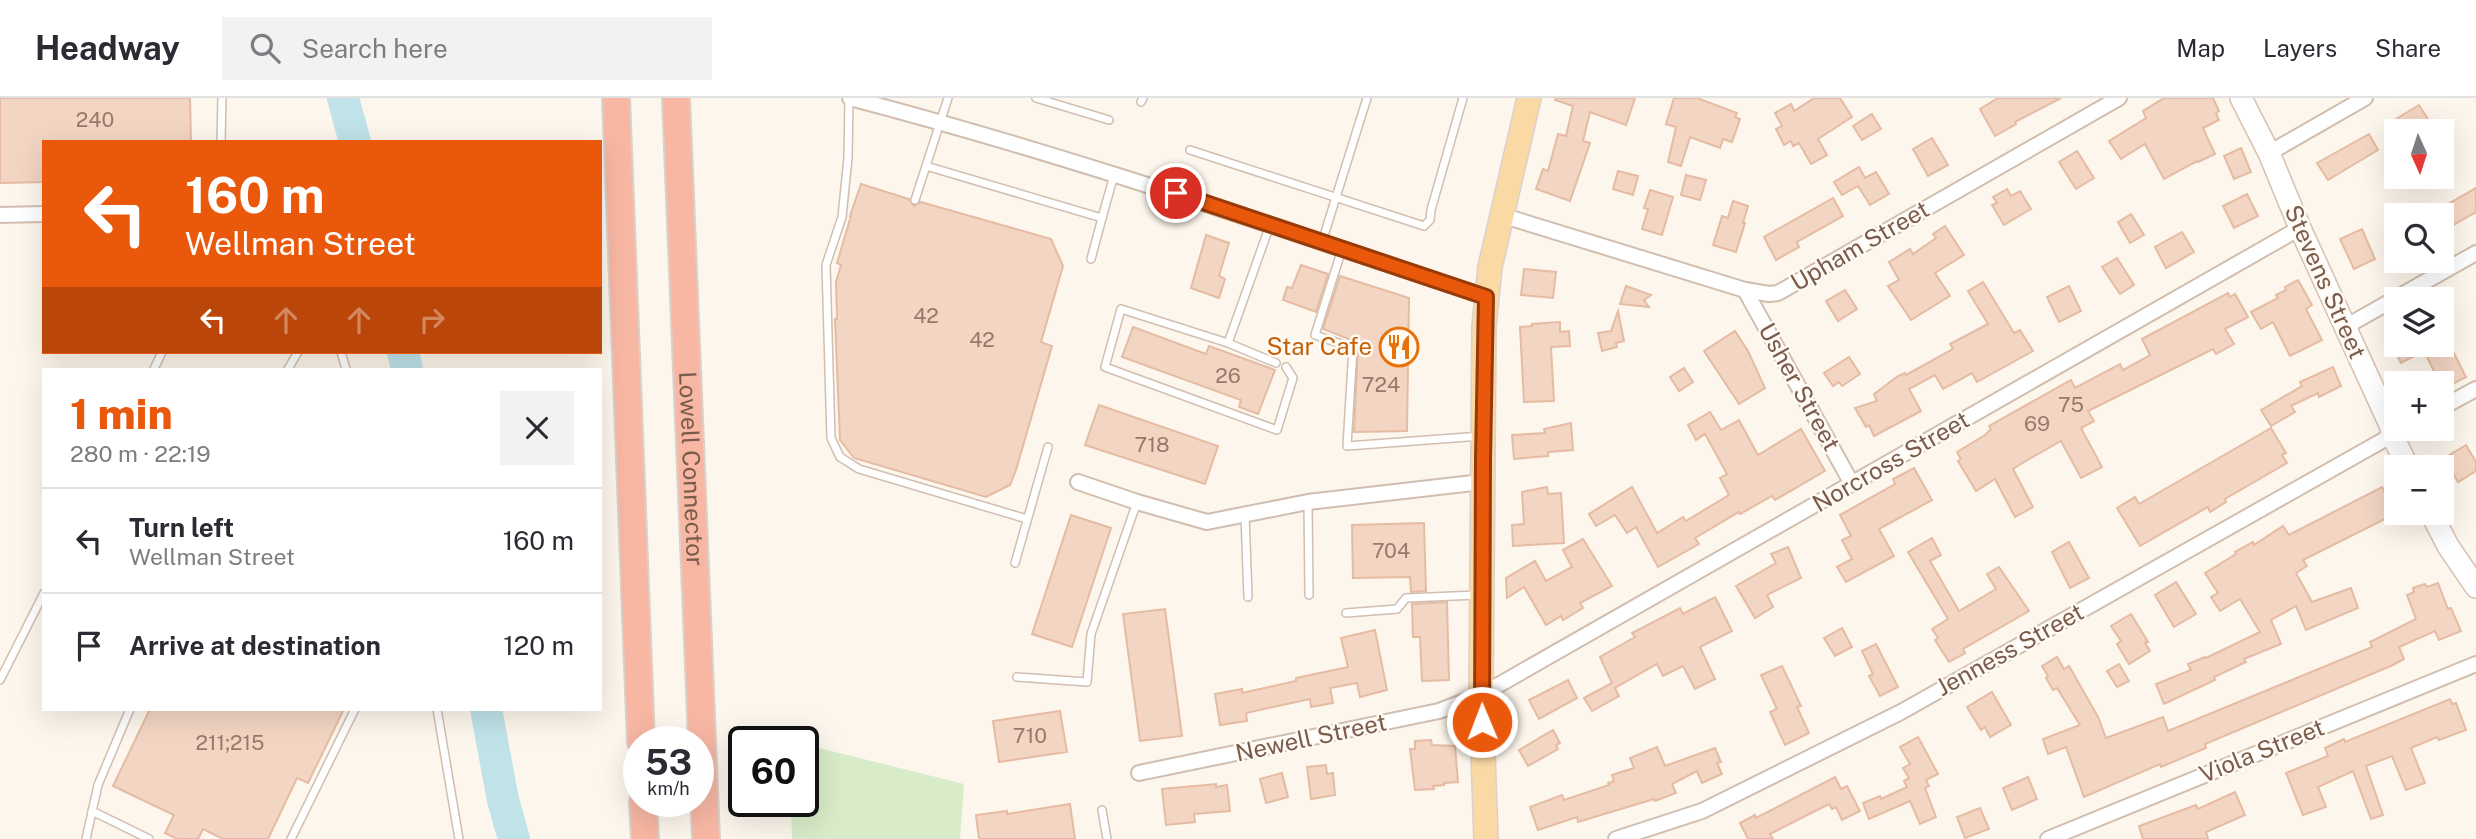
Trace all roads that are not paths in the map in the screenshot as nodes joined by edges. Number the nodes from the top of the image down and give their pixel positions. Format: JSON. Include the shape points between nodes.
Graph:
{"nodes":[{"id":1,"x":222,"y":98,"type":"edge"},
{"id":2,"x":616,"y":98,"type":"edge"},
{"id":3,"x":676,"y":98,"type":"edge"},
{"id":4,"x":850,"y":98,"type":"edge"},
{"id":5,"x":948,"y":98,"type":"edge"},
{"id":6,"x":1036,"y":98,"type":"edge"},
{"id":7,"x":1367,"y":98,"type":"edge"},
{"id":8,"x":1463,"y":98,"type":"edge"},
{"id":9,"x":1529,"y":98,"type":"edge"},
{"id":10,"x":2119,"y":98,"type":"edge"},
{"id":11,"x":2241,"y":98,"type":"edge"},
{"id":12,"x":2365,"y":98,"type":"edge"},
{"id":13,"x":1110,"y":120,"type":"dead end"},
{"id":14,"x":941,"y":121,"type":"junction"},
{"id":15,"x":221,"y":140,"type":"edge"},
{"id":16,"x":1190,"y":150,"type":"dead end"},
{"id":17,"x":2269,"y":153,"type":"junction"},
{"id":18,"x":926,"y":166,"type":"junction"},
{"id":19,"x":1114,"y":174,"type":"junction"},
{"id":20,"x":1336,"y":197,"type":"junction"},
{"id":21,"x":915,"y":201,"type":"dead end"},
{"id":22,"x":42,"y":214,"type":"edge"},
{"id":23,"x":0,"y":215,"type":"edge"},
{"id":24,"x":1501,"y":215,"type":"junction"},
{"id":25,"x":1102,"y":218,"type":"junction"},
{"id":26,"x":1270,"y":225,"type":"junction"},
{"id":27,"x":2300,"y":228,"type":"junction"},
{"id":28,"x":1322,"y":242,"type":"junction"},
{"id":29,"x":1342,"y":249,"type":"junction"},
{"id":30,"x":2476,"y":253,"type":"edge"},
{"id":31,"x":1091,"y":259,"type":"dead end"},
{"id":32,"x":1745,"y":290,"type":"junction"},
{"id":33,"x":1486,"y":297,"type":"junction"},
{"id":34,"x":2345,"y":327,"type":"junction"},
{"id":35,"x":1228,"y":343,"type":"junction"},
{"id":36,"x":1276,"y":363,"type":"dead end"},
{"id":37,"x":1286,"y":367,"type":"dead end"},
{"id":38,"x":2476,"y":388,"type":"edge"},
{"id":39,"x":2454,"y":401,"type":"edge"},
{"id":40,"x":2384,"y":412,"type":"edge"},
{"id":41,"x":1483,"y":436,"type":"junction"},
{"id":42,"x":2384,"y":440,"type":"edge"},
{"id":43,"x":1048,"y":447,"type":"dead end"},
{"id":44,"x":1078,"y":482,"type":"dead end"},
{"id":45,"x":1482,"y":482,"type":"junction"},
{"id":46,"x":1852,"y":484,"type":"junction"},
{"id":47,"x":1137,"y":502,"type":"junction"},
{"id":48,"x":1308,"y":502,"type":"junction"},
{"id":49,"x":1245,"y":515,"type":"junction"},
{"id":50,"x":1027,"y":519,"type":"junction"},
{"id":51,"x":2437,"y":525,"type":"edge"},
{"id":52,"x":1015,"y":562,"type":"dead end"},
{"id":53,"x":2476,"y":587,"type":"edge"},
{"id":54,"x":1309,"y":595,"type":"dead end"},
{"id":55,"x":1482,"y":595,"type":"junction"},
{"id":56,"x":42,"y":597,"type":"edge"},
{"id":57,"x":1248,"y":597,"type":"dead end"},
{"id":58,"x":1346,"y":613,"type":"dead end"},
{"id":59,"x":2476,"y":664,"type":"edge"},
{"id":60,"x":1017,"y":677,"type":"dead end"},
{"id":61,"x":0,"y":680,"type":"edge"},
{"id":62,"x":1481,"y":695,"type":"junction"},
{"id":63,"x":129,"y":711,"type":"edge"},
{"id":64,"x":354,"y":711,"type":"edge"},
{"id":65,"x":438,"y":711,"type":"edge"},
{"id":66,"x":640,"y":726,"type":"edge"},
{"id":67,"x":1139,"y":773,"type":"dead end"},
{"id":68,"x":1102,"y":810,"type":"dead end"},
{"id":69,"x":92,"y":811,"type":"junction"},
{"id":70,"x":644,"y":817,"type":"edge"},
{"id":71,"x":86,"y":839,"type":"edge"},
{"id":72,"x":149,"y":839,"type":"edge"},
{"id":73,"x":291,"y":839,"type":"edge"},
{"id":74,"x":459,"y":839,"type":"edge"},
{"id":75,"x":645,"y":839,"type":"edge"},
{"id":76,"x":706,"y":839,"type":"edge"},
{"id":77,"x":1107,"y":839,"type":"edge"},
{"id":78,"x":1486,"y":839,"type":"edge"},
{"id":79,"x":1616,"y":839,"type":"edge"},
{"id":80,"x":2048,"y":839,"type":"edge"}],
"edges":[{"from":1,"to":15,"type":"lane"},
{"from":2,"to":66,"type":"highway"},
{"from":3,"to":76,"type":"highway","name":"Lowell Connector"},
{"from":4,"to":14,"type":"street"},
{"from":4,"to":50,"type":"lane","via":[[842,217],[826,265],[831,438],[840,457],[859,470]]},
{"from":5,"to":14,"type":"lane"},
{"from":6,"to":13,"type":"lane"},
{"from":7,"to":20,"type":"lane"},
{"from":8,"to":20,"type":"lane","via":[[1430,220],[1424,226]]},
{"from":9,"to":24,"type":"main road"},
{"from":10,"to":32,"type":"street","name":"Upham Street","via":[[1786,290],[1769,294]]},
{"from":11,"to":17,"type":"main road","name":"Stevens Street"},
{"from":12,"to":17,"type":"street"},
{"from":14,"to":18,"type":"lane"},
{"from":14,"to":19,"type":"street"},
{"from":16,"to":20,"type":"lane"},
{"from":17,"to":27,"type":"main road","name":"Stevens Street"},
{"from":18,"to":21,"type":"lane"},
{"from":18,"to":25,"type":"lane"},
{"from":19,"to":25,"type":"lane"},
{"from":19,"to":26,"type":"street"},
{"from":20,"to":28,"type":"lane"},
{"from":22,"to":23,"type":"street"},
{"from":24,"to":32,"type":"street","name":"Upham Street"},
{"from":24,"to":33,"type":"main road"},
{"from":25,"to":31,"type":"lane"},
{"from":26,"to":28,"type":"street"},
{"from":26,"to":35,"type":"lane"},
{"from":27,"to":34,"type":"main road","name":"Stevens Street"},
{"from":27,"to":46,"type":"street","name":"Norcross Street"},
{"from":28,"to":29,"type":"street"},
{"from":29,"to":33,"type":"street"},
{"from":29,"to":41,"type":"lane","via":[[1315,335],[1353,348],[1347,446]]},
{"from":30,"to":34,"type":"street"},
{"from":32,"to":46,"type":"street","name":"Usher Street"},
{"from":33,"to":41,"type":"main road"},
{"from":34,"to":40,"type":"main road","name":"Stevens Street"},
{"from":35,"to":36,"type":"lane"},
{"from":35,"to":37,"type":"lane","via":[[1121,309],[1105,367],[1277,430],[1293,378]]},
{"from":38,"to":39,"type":"street"},
{"from":41,"to":45,"type":"main road"},
{"from":42,"to":79,"type":"street","name":"Jenness Street","via":[[1901,712],[1702,811]]},
{"from":43,"to":50,"type":"lane"},
{"from":44,"to":47,"type":"street"},
{"from":45,"to":48,"type":"street"},
{"from":45,"to":55,"type":"main road"},
{"from":46,"to":62,"type":"street","name":"Norcross Street"},
{"from":47,"to":49,"type":"street","via":[[1207,522]]},
{"from":47,"to":60,"type":"lane","via":[[1091,634],[1087,682]]},
{"from":48,"to":49,"type":"street"},
{"from":48,"to":54,"type":"lane"},
{"from":49,"to":57,"type":"lane"},
{"from":50,"to":52,"type":"lane"},
{"from":51,"to":53,"type":"main road"},
{"from":55,"to":58,"type":"lane","via":[[1406,598],[1397,609]]},
{"from":55,"to":62,"type":"main road"},
{"from":56,"to":61,"type":"lane"},
{"from":59,"to":80,"type":"street","name":"Viola Street"},
{"from":62,"to":67,"type":"street","name":"Newell Street","via":[[1439,711]]},
{"from":62,"to":78,"type":"main road"},
{"from":63,"to":69,"type":"lane"},
{"from":64,"to":73,"type":"lane"},
{"from":65,"to":74,"type":"lane"},
{"from":68,"to":77,"type":"lane"},
{"from":69,"to":71,"type":"lane"},
{"from":69,"to":72,"type":"lane"},
{"from":70,"to":75,"type":"highway"}]}
